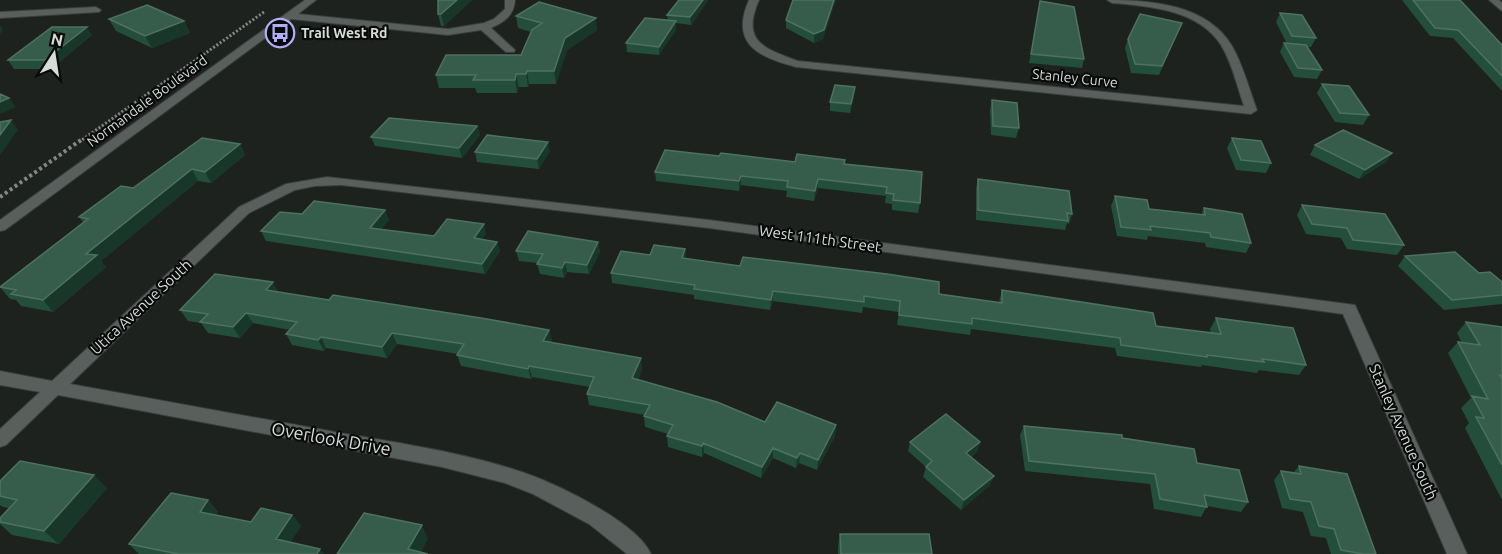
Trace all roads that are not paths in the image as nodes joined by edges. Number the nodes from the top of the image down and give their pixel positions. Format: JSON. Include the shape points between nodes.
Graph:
{"nodes":[{"id":1,"x":311,"y":0,"type":"edge"},
{"id":2,"x":510,"y":0,"type":"edge"},
{"id":3,"x":754,"y":0,"type":"edge"},
{"id":4,"x":1112,"y":0,"type":"edge"},
{"id":5,"x":1494,"y":0,"type":"edge"},
{"id":6,"x":1502,"y":8,"type":"edge"},
{"id":7,"x":96,"y":10,"type":"dead end"},
{"id":8,"x":0,"y":15,"type":"edge"},
{"id":9,"x":289,"y":16,"type":"junction"},
{"id":10,"x":484,"y":27,"type":"junction"},
{"id":11,"x":510,"y":50,"type":"dead end"},
{"id":12,"x":290,"y":186,"type":"joint"},
{"id":13,"x":0,"y":227,"type":"edge"},
{"id":14,"x":1349,"y":309,"type":"joint"},
{"id":15,"x":0,"y":378,"type":"edge"},
{"id":16,"x":54,"y":388,"type":"junction"},
{"id":17,"x":0,"y":440,"type":"edge"},
{"id":18,"x":641,"y":554,"type":"edge"},
{"id":19,"x":1457,"y":554,"type":"edge"}],
"edges":[{"from":1,"to":9,"type":"street","name":"Normandale Boulevard"},
{"from":2,"to":10,"type":"street","via":[[508,13]]},
{"from":3,"to":4,"type":"street","name":"Stanley Curve","via":[[744,24],[747,36],[757,46],[796,64],[1251,110],[1226,45],[1207,25],[1170,9]]},
{"from":5,"to":6,"type":"street"},
{"from":7,"to":8,"type":"street"},
{"from":9,"to":10,"type":"street","via":[[448,32]]},
{"from":9,"to":13,"type":"street","name":"Normandale Boulevard"},
{"from":10,"to":11,"type":"street"},
{"from":12,"to":14,"type":"street","name":"West 111th Street","via":[[327,180],[352,182]]},
{"from":12,"to":16,"type":"street","name":"Utica Avenue South","via":[[244,210]]},
{"from":14,"to":19,"type":"street","name":"Stanley Avenue South"},
{"from":15,"to":16,"type":"street","name":"Overlook Drive"},
{"from":16,"to":17,"type":"street","name":"Utica Avenue South"},
{"from":16,"to":18,"type":"street","name":"Overlook Drive","via":[[442,459],[508,475],[571,503]]}]}
